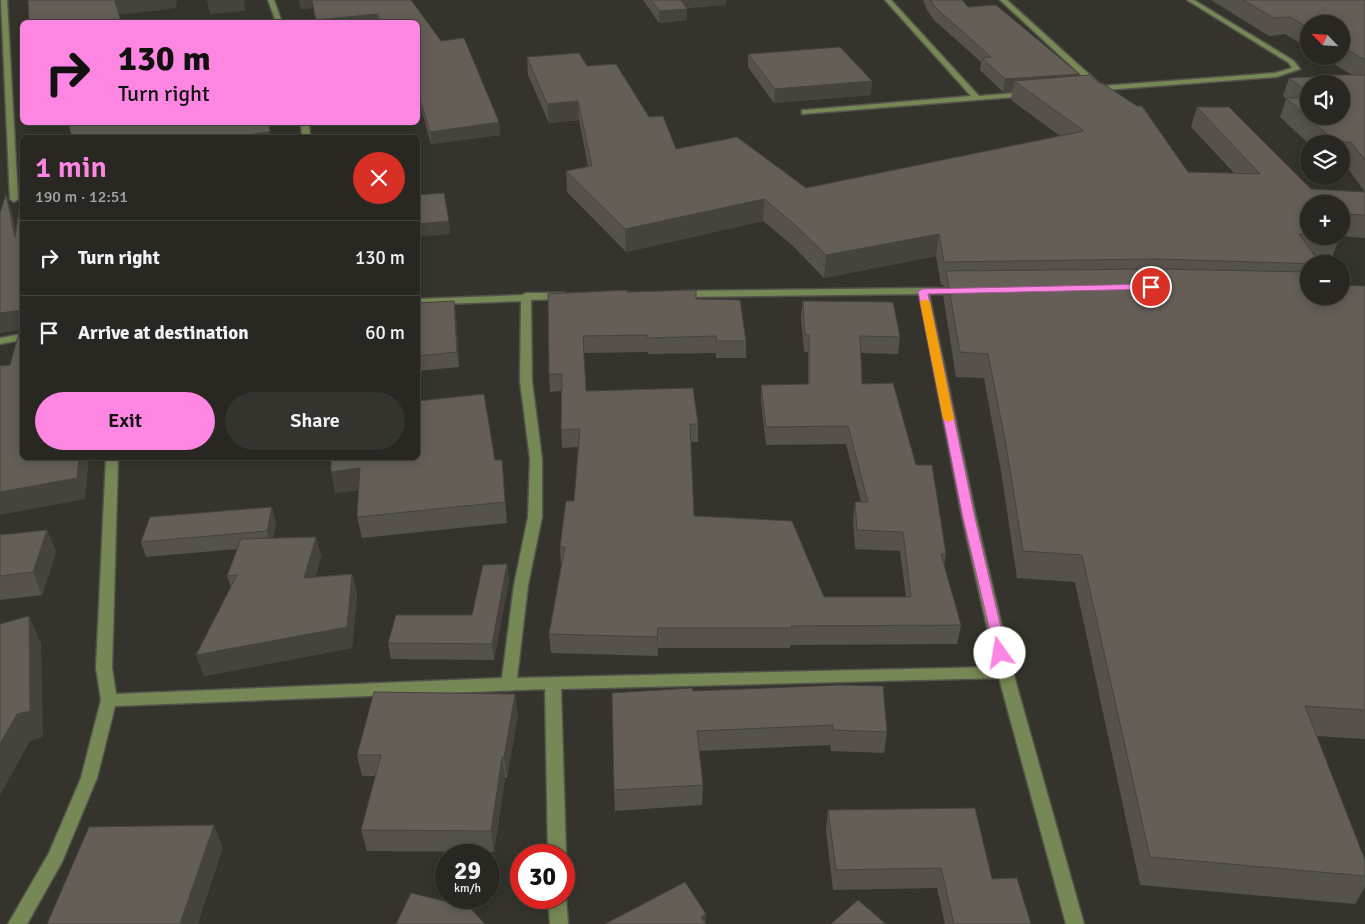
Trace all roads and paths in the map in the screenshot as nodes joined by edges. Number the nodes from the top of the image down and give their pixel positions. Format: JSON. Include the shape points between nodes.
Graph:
{"nodes":[{"id":1,"x":4,"y":0,"type":"edge"},
{"id":2,"x":271,"y":0,"type":"edge"},
{"id":3,"x":888,"y":0,"type":"edge"},
{"id":4,"x":1003,"y":0,"type":"edge"},
{"id":5,"x":1190,"y":0,"type":"edge"},
{"id":6,"x":277,"y":20,"type":"edge"},
{"id":7,"x":1100,"y":88,"type":"junction"},
{"id":8,"x":1081,"y":90,"type":"edge"},
{"id":9,"x":1034,"y":94,"type":"edge"},
{"id":10,"x":977,"y":98,"type":"junction"},
{"id":11,"x":805,"y":112,"type":"dead end"},
{"id":12,"x":14,"y":199,"type":"edge"},
{"id":13,"x":923,"y":291,"type":"junction"},
{"id":14,"x":969,"y":291,"type":"edge"},
{"id":15,"x":665,"y":294,"type":"edge"},
{"id":16,"x":526,"y":296,"type":"junction"},
{"id":17,"x":576,"y":296,"type":"edge"},
{"id":18,"x":420,"y":302,"type":"edge"},
{"id":19,"x":20,"y":337,"type":"edge"},
{"id":20,"x":0,"y":341,"type":"edge"},
{"id":21,"x":112,"y":460,"type":"edge"},
{"id":22,"x":1005,"y":672,"type":"junction"},
{"id":23,"x":509,"y":684,"type":"junction"},
{"id":24,"x":553,"y":685,"type":"junction"},
{"id":25,"x":109,"y":700,"type":"junction"},
{"id":26,"x":557,"y":844,"type":"edge"},
{"id":27,"x":558,"y":909,"type":"edge"},
{"id":28,"x":17,"y":924,"type":"edge"},
{"id":29,"x":559,"y":924,"type":"edge"},
{"id":30,"x":1075,"y":924,"type":"edge"}],
"edges":[{"from":1,"to":12,"type":"street"},
{"from":2,"to":6,"type":"street"},
{"from":3,"to":10,"type":"street"},
{"from":4,"to":7,"type":"street"},
{"from":5,"to":7,"type":"street","via":[[1292,62],[1296,69],[1276,75]]},
{"from":7,"to":8,"type":"street"},
{"from":9,"to":10,"type":"street"},
{"from":10,"to":11,"type":"street"},
{"from":13,"to":14,"type":"street"},
{"from":13,"to":15,"type":"street"},
{"from":13,"to":22,"type":"street","via":[[969,518]]},
{"from":16,"to":17,"type":"street"},
{"from":16,"to":18,"type":"street"},
{"from":16,"to":23,"type":"street","via":[[526,381],[536,460],[535,517]]},
{"from":19,"to":20,"type":"street"},
{"from":21,"to":25,"type":"street","via":[[104,668]]},
{"from":22,"to":24,"type":"street"},
{"from":22,"to":30,"type":"street"},
{"from":23,"to":24,"type":"street"},
{"from":23,"to":25,"type":"street"},
{"from":24,"to":26,"type":"street"},
{"from":25,"to":28,"type":"street","via":[[89,778],[56,857]]},
{"from":27,"to":29,"type":"street"}]}
